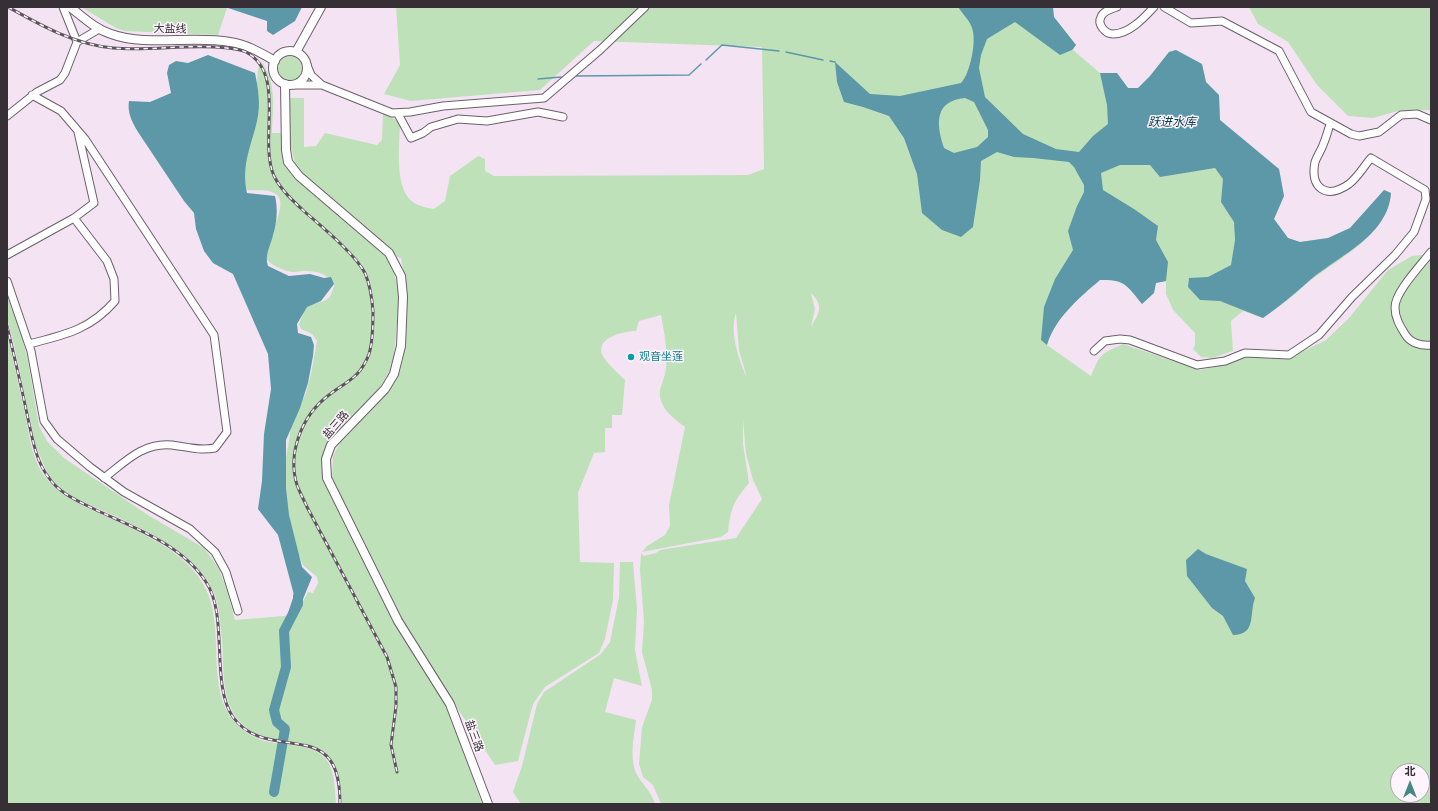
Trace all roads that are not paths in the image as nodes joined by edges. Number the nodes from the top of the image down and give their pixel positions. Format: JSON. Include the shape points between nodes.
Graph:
{"nodes":[{"id":1,"x":64,"y":7,"type":"edge"},
{"id":2,"x":70,"y":7,"type":"edge"},
{"id":3,"x":322,"y":7,"type":"edge"},
{"id":4,"x":645,"y":7,"type":"edge"},
{"id":5,"x":1116,"y":7,"type":"edge"},
{"id":6,"x":1154,"y":7,"type":"edge"},
{"id":7,"x":1164,"y":7,"type":"edge"},
{"id":8,"x":99,"y":29,"type":"junction"},
{"id":9,"x":77,"y":42,"type":"junction"},
{"id":10,"x":296,"y":52,"type":"junction"},
{"id":11,"x":275,"y":61,"type":"junction"},
{"id":12,"x":307,"y":65,"type":"junction"},
{"id":13,"x":285,"y":84,"type":"junction"},
{"id":14,"x":294,"y":85,"type":"junction"},
{"id":15,"x":322,"y":85,"type":"junction"},
{"id":16,"x":32,"y":95,"type":"junction"},
{"id":17,"x":398,"y":114,"type":"junction"},
{"id":18,"x":7,"y":116,"type":"edge"},
{"id":19,"x":563,"y":117,"type":"dead end"},
{"id":20,"x":1431,"y":120,"type":"edge"},
{"id":21,"x":1330,"y":124,"type":"junction"},
{"id":22,"x":78,"y":130,"type":"junction"},
{"id":23,"x":74,"y":218,"type":"junction"},
{"id":24,"x":1431,"y":252,"type":"edge"},
{"id":25,"x":7,"y":255,"type":"edge"},
{"id":26,"x":7,"y":281,"type":"edge"},
{"id":27,"x":29,"y":344,"type":"junction"},
{"id":28,"x":1431,"y":344,"type":"edge"},
{"id":29,"x":1094,"y":351,"type":"dead end"},
{"id":30,"x":104,"y":478,"type":"junction"},
{"id":31,"x":238,"y":611,"type":"dead end"},
{"id":32,"x":488,"y":804,"type":"edge"}],
"edges":[{"from":1,"to":9,"type":"street"},
{"from":2,"to":8,"type":"main road","name":"大盐线"},
{"from":3,"to":10,"type":"main road"},
{"from":4,"to":17,"type":"street","via":[[544,98],[443,106]]},
{"from":5,"to":6,"type":"street","via":[[1100,17],[1100,24],[1105,32],[1111,34],[1117,34],[1133,26]]},
{"from":7,"to":21,"type":"street","via":[[1191,23],[1222,21],[1279,51],[1311,112]]},
{"from":8,"to":9,"type":"street"},
{"from":8,"to":11,"type":"main road","name":"大盐线","via":[[127,39],[230,42]]},
{"from":9,"to":16,"type":"street","via":[[60,80]]},
{"from":10,"to":11,"type":"main road","via":[[284,52]]},
{"from":10,"to":12,"type":"main road","via":[[303,57]]},
{"from":11,"to":13,"type":"main road","via":[[275,77]]},
{"from":12,"to":14,"type":"main road","via":[[304,77]]},
{"from":12,"to":15,"type":"street"},
{"from":13,"to":14,"type":"main road"},
{"from":13,"to":32,"type":"main road","name":"盐三路","via":[[286,150],[292,168],[383,247],[398,268],[402,286],[401,346],[394,374],[385,389],[331,445],[326,459],[327,478],[398,621],[450,704]]},
{"from":14,"to":15,"type":"street"},
{"from":15,"to":17,"type":"street"},
{"from":16,"to":18,"type":"street"},
{"from":16,"to":22,"type":"street","via":[[61,111]]},
{"from":17,"to":19,"type":"street","via":[[411,138],[431,127],[458,119],[487,121],[538,112]]},
{"from":20,"to":21,"type":"street","via":[[1417,114],[1401,114],[1379,132],[1359,136]]},
{"from":21,"to":29,"type":"street","via":[[1324,145],[1315,162],[1315,177],[1321,190],[1329,192],[1349,184],[1371,158],[1425,190],[1426,199],[1414,232],[1319,335],[1289,355],[1245,353],[1224,361],[1197,365],[1130,340],[1105,341]]},
{"from":22,"to":23,"type":"street","via":[[94,203]]},
{"from":22,"to":30,"type":"street","via":[[214,335],[227,432],[215,448],[203,450],[169,445],[142,449]]},
{"from":23,"to":25,"type":"street"},
{"from":23,"to":27,"type":"street","via":[[107,261],[114,279],[115,301],[103,314],[84,327],[66,335]]},
{"from":24,"to":28,"type":"street","via":[[1402,288],[1394,307],[1397,321],[1407,338],[1421,346]]},
{"from":26,"to":27,"type":"street"},
{"from":27,"to":30,"type":"street","via":[[44,421],[57,439]]},
{"from":30,"to":31,"type":"street","via":[[190,529],[215,552],[226,572]]}]}
